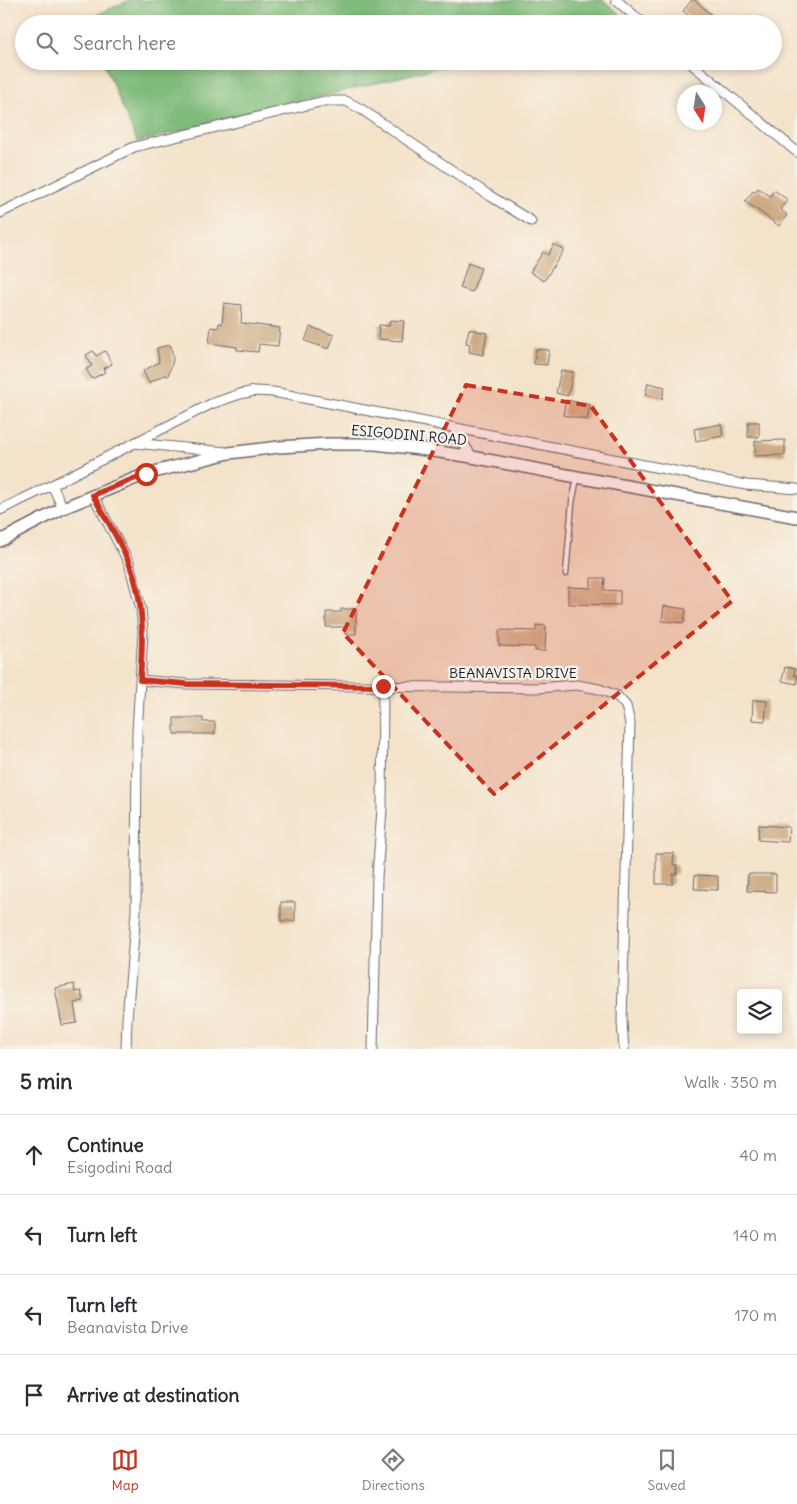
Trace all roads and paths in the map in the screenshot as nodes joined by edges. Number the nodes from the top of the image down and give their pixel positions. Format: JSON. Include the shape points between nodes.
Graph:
{"nodes":[{"id":1,"x":616,"y":0,"type":"edge"},
{"id":2,"x":634,"y":15,"type":"edge"},
{"id":3,"x":699,"y":70,"type":"edge"},
{"id":4,"x":797,"y":152,"type":"edge"},
{"id":5,"x":0,"y":213,"type":"edge"},
{"id":6,"x":531,"y":221,"type":"dead end"},
{"id":7,"x":454,"y":428,"type":"junction"},
{"id":8,"x":134,"y":443,"type":"junction"},
{"id":9,"x":229,"y":453,"type":"junction"},
{"id":10,"x":472,"y":457,"type":"junction"},
{"id":11,"x":577,"y":477,"type":"junction"},
{"id":12,"x":52,"y":485,"type":"junction"},
{"id":13,"x":797,"y":489,"type":"edge"},
{"id":14,"x":93,"y":495,"type":"junction"},
{"id":15,"x":63,"y":508,"type":"junction"},
{"id":16,"x":0,"y":510,"type":"edge"},
{"id":17,"x":797,"y":517,"type":"edge"},
{"id":18,"x":0,"y":541,"type":"edge"},
{"id":19,"x":566,"y":574,"type":"dead end"},
{"id":20,"x":140,"y":680,"type":"junction"},
{"id":21,"x":383,"y":686,"type":"junction"},
{"id":22,"x":126,"y":1049,"type":"edge"},
{"id":23,"x":374,"y":1049,"type":"edge"},
{"id":24,"x":624,"y":1049,"type":"edge"}],
"edges":[{"from":1,"to":2,"type":"street"},
{"from":3,"to":4,"type":"street"},
{"from":5,"to":6,"type":"street","via":[[134,147],[335,100],[346,101],[362,109]]},
{"from":7,"to":8,"type":"street","via":[[254,391],[210,404]]},
{"from":7,"to":10,"type":"street"},
{"from":7,"to":13,"type":"street","via":[[746,485]]},
{"from":8,"to":9,"type":"street"},
{"from":8,"to":12,"type":"street"},
{"from":9,"to":10,"type":"main road","name":"ESIGODINI ROAD","via":[[288,446],[375,444]]},
{"from":9,"to":14,"type":"main road","name":"ESIGODINI ROAD","via":[[146,474]]},
{"from":10,"to":11,"type":"main road","name":"ESIGODINI ROAD"},
{"from":11,"to":17,"type":"main road","name":"ESIGODINI ROAD"},
{"from":11,"to":19,"type":"lane"},
{"from":12,"to":15,"type":"street"},
{"from":12,"to":16,"type":"street"},
{"from":14,"to":15,"type":"main road","name":"ESIGODINI ROAD"},
{"from":14,"to":20,"type":"street","via":[[129,563],[136,585],[143,632]]},
{"from":15,"to":18,"type":"main road","name":"ESIGODINI ROAD"},
{"from":20,"to":21,"type":"street","name":"BEANAVISTA DRIVE","via":[[186,684]]},
{"from":20,"to":22,"type":"street","via":[[136,911]]},
{"from":21,"to":23,"type":"street"},
{"from":21,"to":24,"type":"street","name":"BEANAVISTA DRIVE","via":[[537,688],[577,685],[617,696],[626,706],[630,723]]}]}
